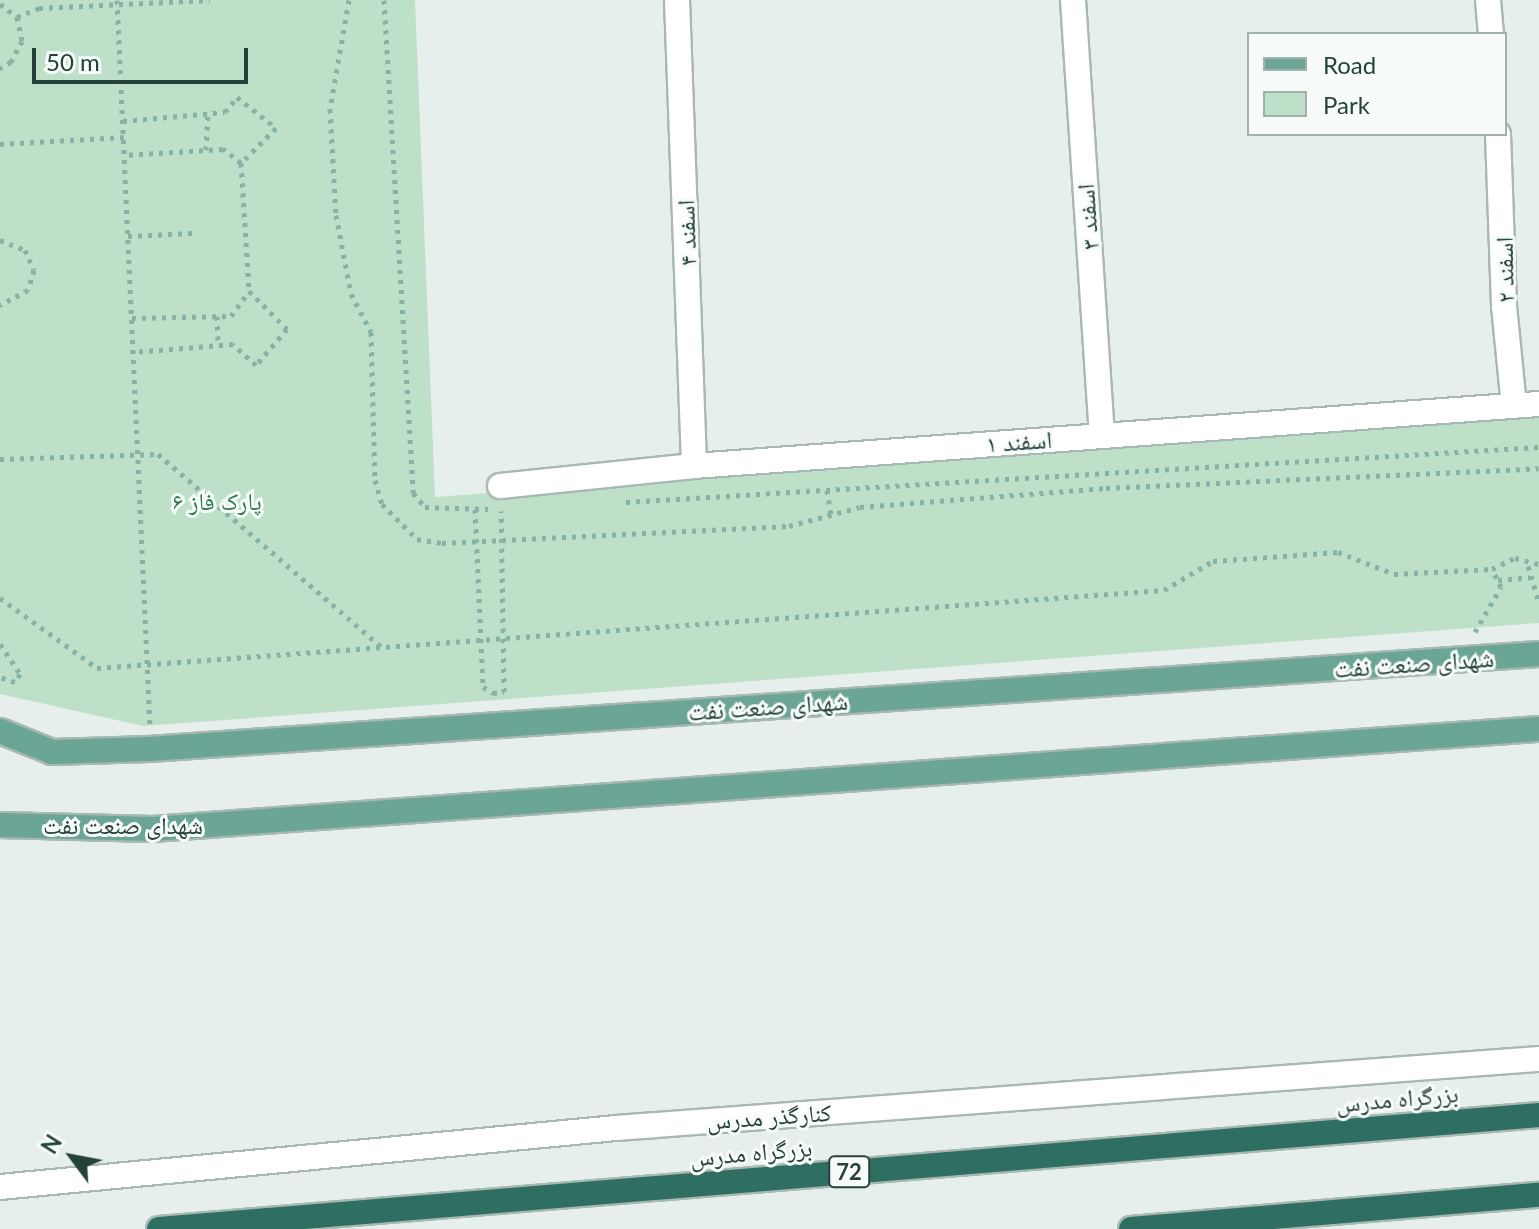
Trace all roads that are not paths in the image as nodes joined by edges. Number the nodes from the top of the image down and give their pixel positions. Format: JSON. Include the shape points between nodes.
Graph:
{"nodes":[{"id":1,"x":677,"y":0,"type":"edge"},
{"id":2,"x":1073,"y":0,"type":"edge"},
{"id":3,"x":1488,"y":0,"type":"edge"},
{"id":4,"x":1491,"y":32,"type":"edge"},
{"id":5,"x":1498,"y":136,"type":"edge"},
{"id":6,"x":1539,"y":404,"type":"edge"},
{"id":7,"x":1514,"y":406,"type":"junction"},
{"id":8,"x":1102,"y":434,"type":"junction"},
{"id":9,"x":694,"y":466,"type":"junction"},
{"id":10,"x":500,"y":498,"type":"road end"},
{"id":11,"x":1539,"y":654,"type":"edge"},
{"id":12,"x":1539,"y":729,"type":"edge"},
{"id":13,"x":0,"y":731,"type":"edge"},
{"id":14,"x":0,"y":825,"type":"edge"},
{"id":15,"x":1539,"y":1059,"type":"edge"},
{"id":16,"x":1539,"y":1115,"type":"edge"},
{"id":17,"x":0,"y":1187,"type":"edge"},
{"id":18,"x":1539,"y":1195,"type":"edge"},
{"id":19,"x":159,"y":1229,"type":"edge"},
{"id":20,"x":1131,"y":1229,"type":"edge"}],
"edges":[{"from":1,"to":9,"type":"street","name":"اسفند ۴"},
{"from":2,"to":8,"type":"street","name":"اسفند ۳"},
{"from":3,"to":4,"type":"street"},
{"from":5,"to":7,"type":"street","name":"اسفند ۲","via":[[1504,306]]},
{"from":6,"to":7,"type":"street","name":"اسفند ۱"},
{"from":7,"to":8,"type":"street","name":"اسفند ۱"},
{"from":8,"to":9,"type":"street","name":"اسفند ۱"},
{"from":9,"to":10,"type":"street","name":"اسفند ۱"},
{"from":11,"to":13,"type":"main road","name":"شهدای صنعت نفت","via":[[149,749],[52,752]]},
{"from":12,"to":14,"type":"main road","name":"شهدای صنعت نفت","via":[[153,829]]},
{"from":15,"to":17,"type":"street","name":"کنارگذر مدرس","via":[[616,1128]]},
{"from":16,"to":19,"type":"highway","name":"بزرگراه مدرس","number":"72"},
{"from":18,"to":20,"type":"highway"}]}
